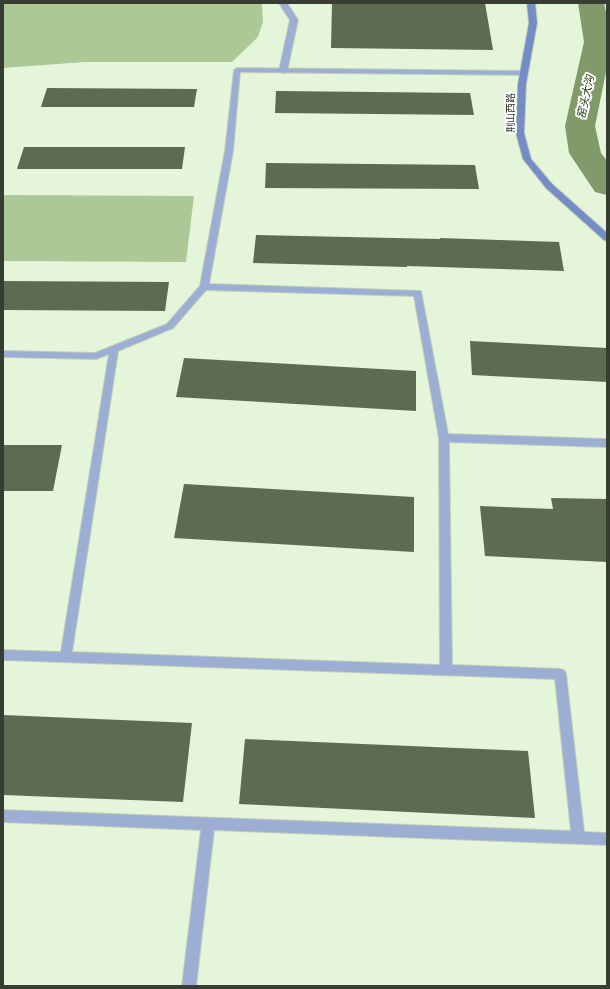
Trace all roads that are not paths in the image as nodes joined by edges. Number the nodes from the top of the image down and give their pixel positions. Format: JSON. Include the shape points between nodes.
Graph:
{"nodes":[{"id":1,"x":283,"y":3,"type":"edge"},
{"id":2,"x":531,"y":3,"type":"edge"},
{"id":3,"x":283,"y":70,"type":"junction"},
{"id":4,"x":524,"y":73,"type":"junction"},
{"id":5,"x":607,"y":238,"type":"edge"},
{"id":6,"x":204,"y":287,"type":"junction"},
{"id":7,"x":114,"y":349,"type":"junction"},
{"id":8,"x":3,"y":354,"type":"edge"},
{"id":9,"x":444,"y":438,"type":"junction"},
{"id":10,"x":607,"y":443,"type":"edge"},
{"id":11,"x":3,"y":655,"type":"edge"},
{"id":12,"x":66,"y":657,"type":"junction"},
{"id":13,"x":446,"y":670,"type":"junction"},
{"id":14,"x":3,"y":816,"type":"edge"},
{"id":15,"x":208,"y":824,"type":"junction"},
{"id":16,"x":578,"y":838,"type":"junction"},
{"id":17,"x":607,"y":839,"type":"edge"},
{"id":18,"x":189,"y":986,"type":"edge"}],
"edges":[{"from":1,"to":3,"type":"street","via":[[294,20]]},
{"from":2,"to":4,"type":"street","name":"荆山西路","via":[[533,23]]},
{"from":3,"to":4,"type":"lane"},
{"from":3,"to":6,"type":"lane","via":[[236,70],[229,151]]},
{"from":4,"to":5,"type":"street","name":"荆山西路","via":[[520,133],[527,159],[549,186]]},
{"from":6,"to":7,"type":"lane","via":[[170,326]]},
{"from":6,"to":9,"type":"lane","via":[[418,293]]},
{"from":7,"to":8,"type":"lane","via":[[96,356]]},
{"from":7,"to":12,"type":"lane"},
{"from":9,"to":10,"type":"lane"},
{"from":9,"to":13,"type":"lane"},
{"from":11,"to":12,"type":"lane"},
{"from":12,"to":13,"type":"lane"},
{"from":13,"to":16,"type":"lane","via":[[560,674]]},
{"from":14,"to":15,"type":"lane"},
{"from":15,"to":16,"type":"lane"},
{"from":15,"to":18,"type":"lane"},
{"from":16,"to":17,"type":"lane"}]}
